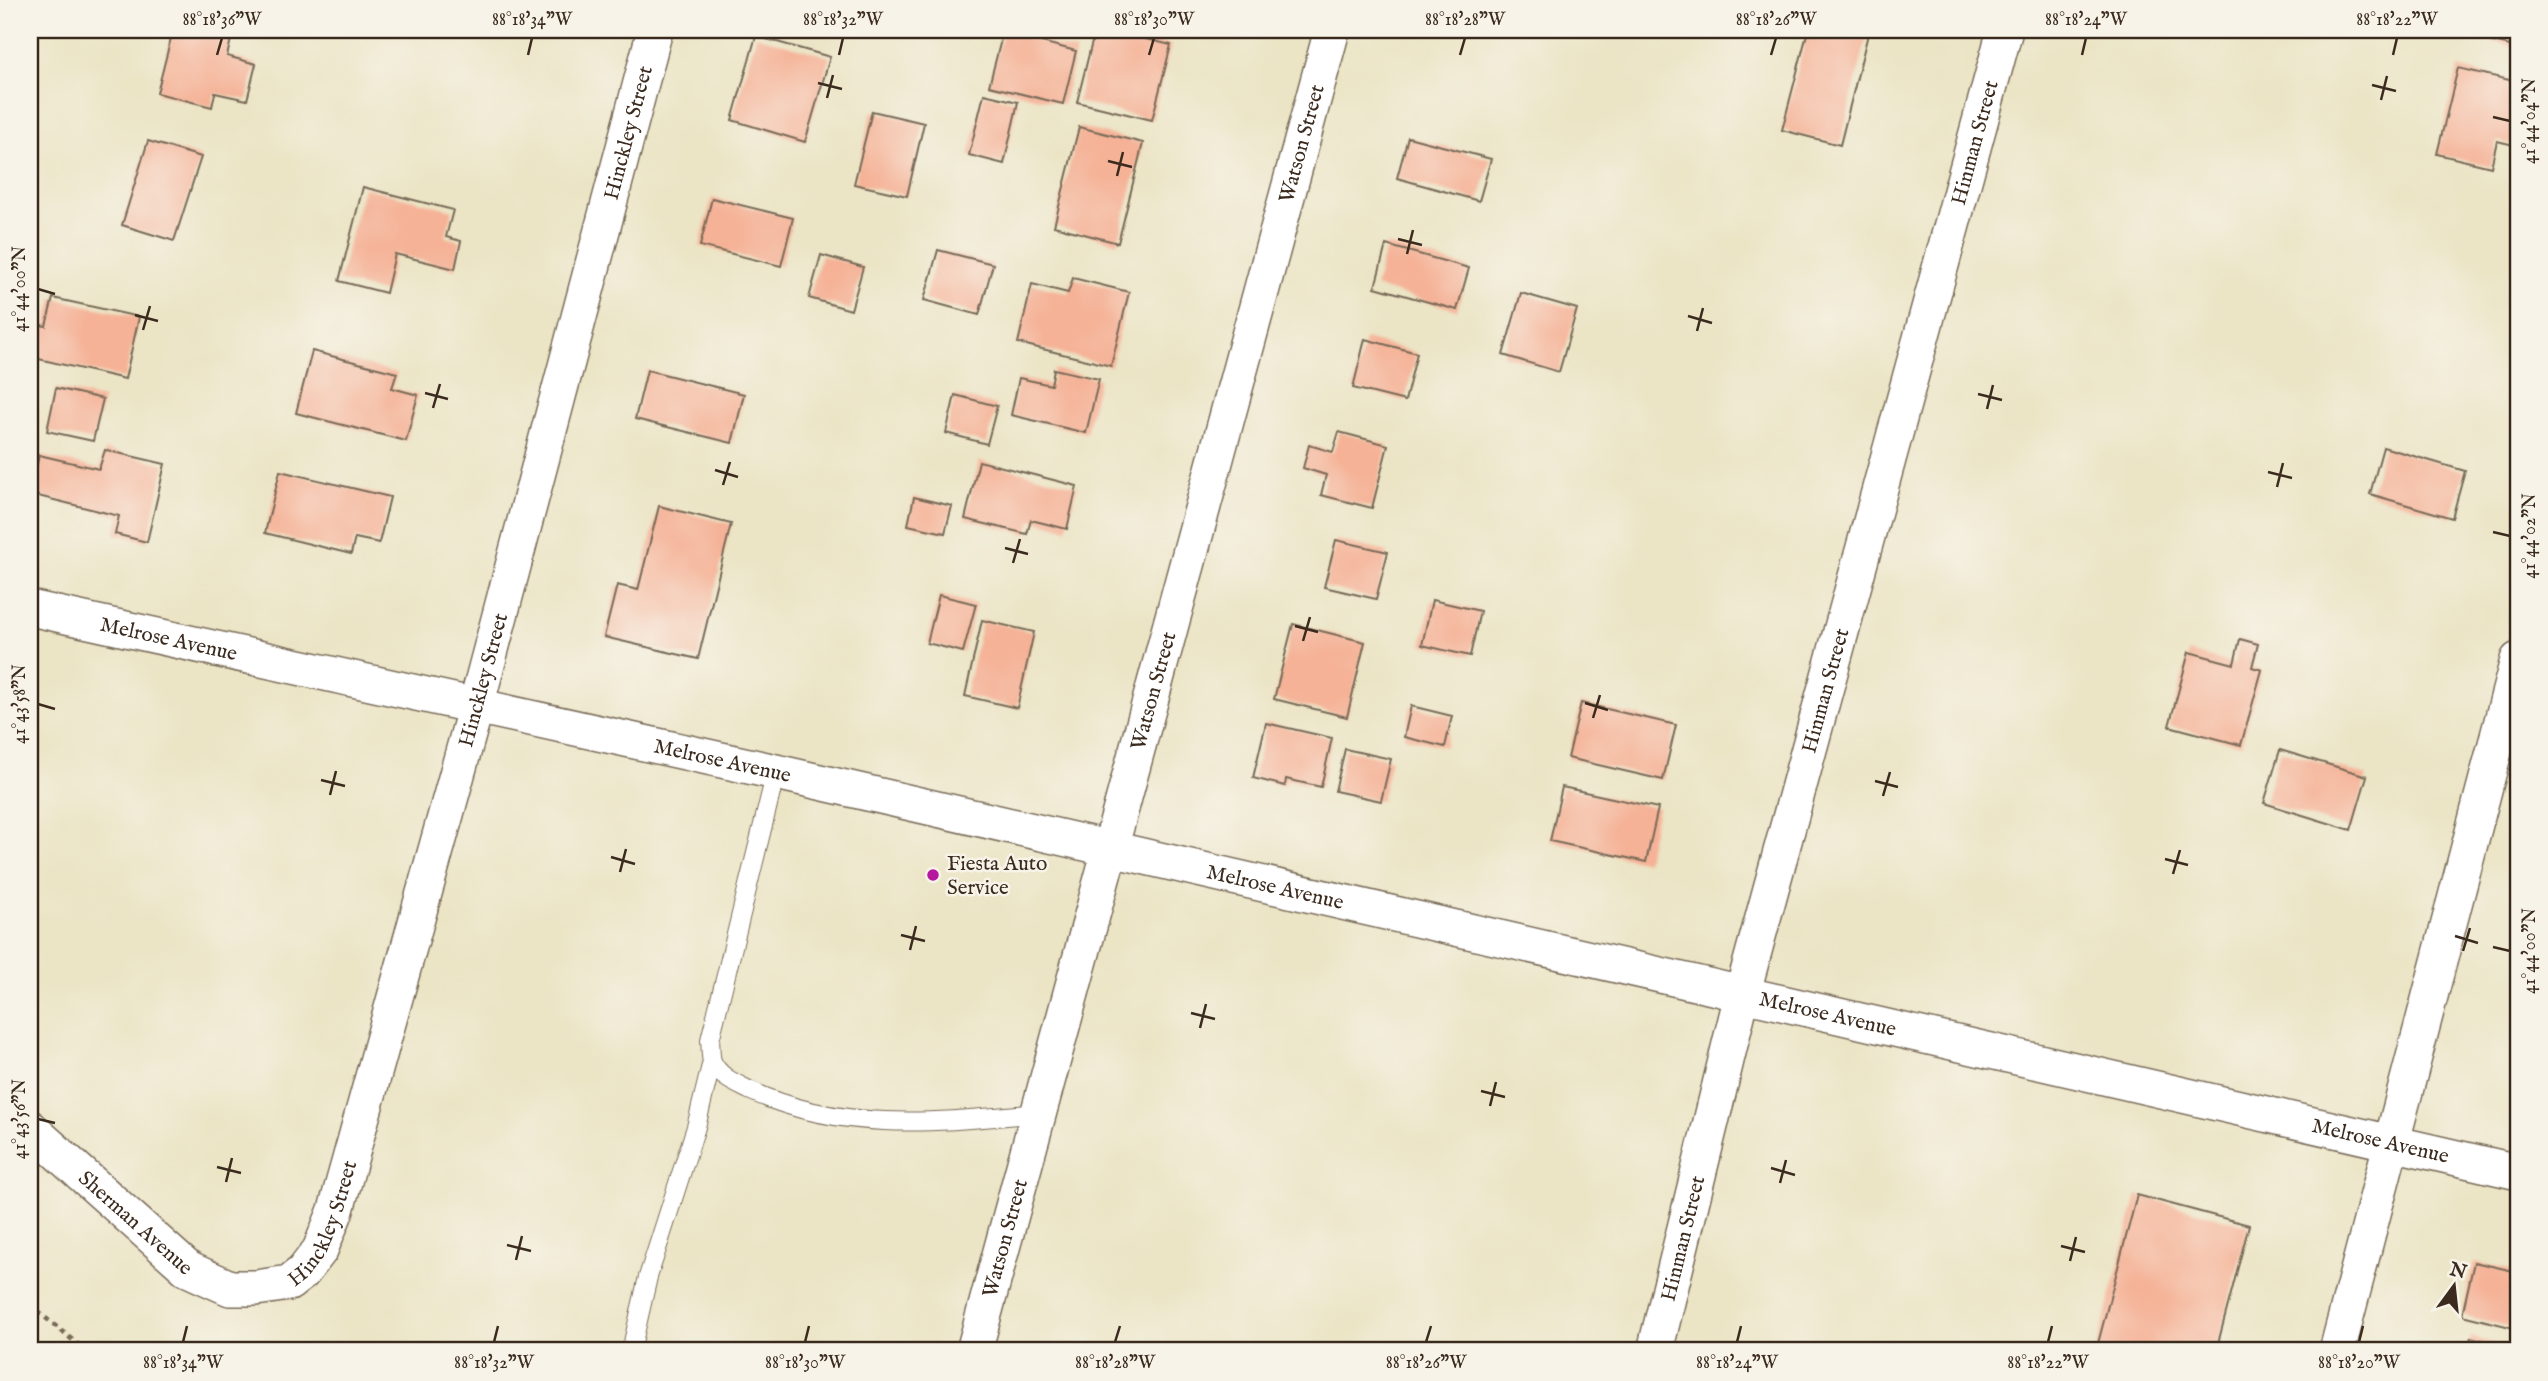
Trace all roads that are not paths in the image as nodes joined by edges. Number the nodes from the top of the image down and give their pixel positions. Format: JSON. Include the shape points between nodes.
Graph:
{"nodes":[{"id":1,"x":655,"y":30,"type":"edge"},
{"id":2,"x":1332,"y":30,"type":"edge"},
{"id":3,"x":2005,"y":30,"type":"edge"},
{"id":4,"x":30,"y":608,"type":"edge"},
{"id":5,"x":2518,"y":660,"type":"edge"},
{"id":6,"x":476,"y":706,"type":"junction"},
{"id":7,"x":776,"y":772,"type":"junction"},
{"id":8,"x":1111,"y":849,"type":"junction"},
{"id":9,"x":1742,"y":995,"type":"junction"},
{"id":10,"x":712,"y":1060,"type":"junction"},
{"id":11,"x":1040,"y":1112,"type":"junction"},
{"id":12,"x":30,"y":1128,"type":"edge"},
{"id":13,"x":2390,"y":1143,"type":"junction"},
{"id":14,"x":2518,"y":1172,"type":"edge"},
{"id":15,"x":256,"y":1288,"type":"joint"},
{"id":16,"x":631,"y":1351,"type":"edge"},
{"id":17,"x":974,"y":1351,"type":"edge"},
{"id":18,"x":1655,"y":1351,"type":"edge"},
{"id":19,"x":2337,"y":1351,"type":"edge"}],
"edges":[{"from":1,"to":6,"type":"street","name":"Hinckley Street"},
{"from":2,"to":8,"type":"street","name":"Watson Street"},
{"from":3,"to":9,"type":"street","name":"Hinman Street"},
{"from":4,"to":6,"type":"street","name":"Melrose Avenue"},
{"from":5,"to":13,"type":"street"},
{"from":6,"to":7,"type":"street","name":"Melrose Avenue"},
{"from":6,"to":15,"type":"street","name":"Hinckley Street","via":[[336,1210],[320,1250],[303,1272],[289,1283]]},
{"from":7,"to":8,"type":"street","name":"Melrose Avenue"},
{"from":7,"to":10,"type":"lane","via":[[710,1040]]},
{"from":8,"to":9,"type":"street","name":"Melrose Avenue"},
{"from":8,"to":11,"type":"street","name":"Watson Street"},
{"from":9,"to":13,"type":"street","name":"Melrose Avenue"},
{"from":9,"to":18,"type":"street","name":"Hinman Street"},
{"from":10,"to":11,"type":"lane","via":[[724,1078],[780,1104],[849,1119],[932,1123]]},
{"from":10,"to":16,"type":"lane"},
{"from":11,"to":17,"type":"street","name":"Watson Street"},
{"from":12,"to":15,"type":"street","name":"Sherman Avenue","via":[[188,1269],[230,1288]]},
{"from":13,"to":14,"type":"street","name":"Melrose Avenue"},
{"from":13,"to":19,"type":"street"}]}
